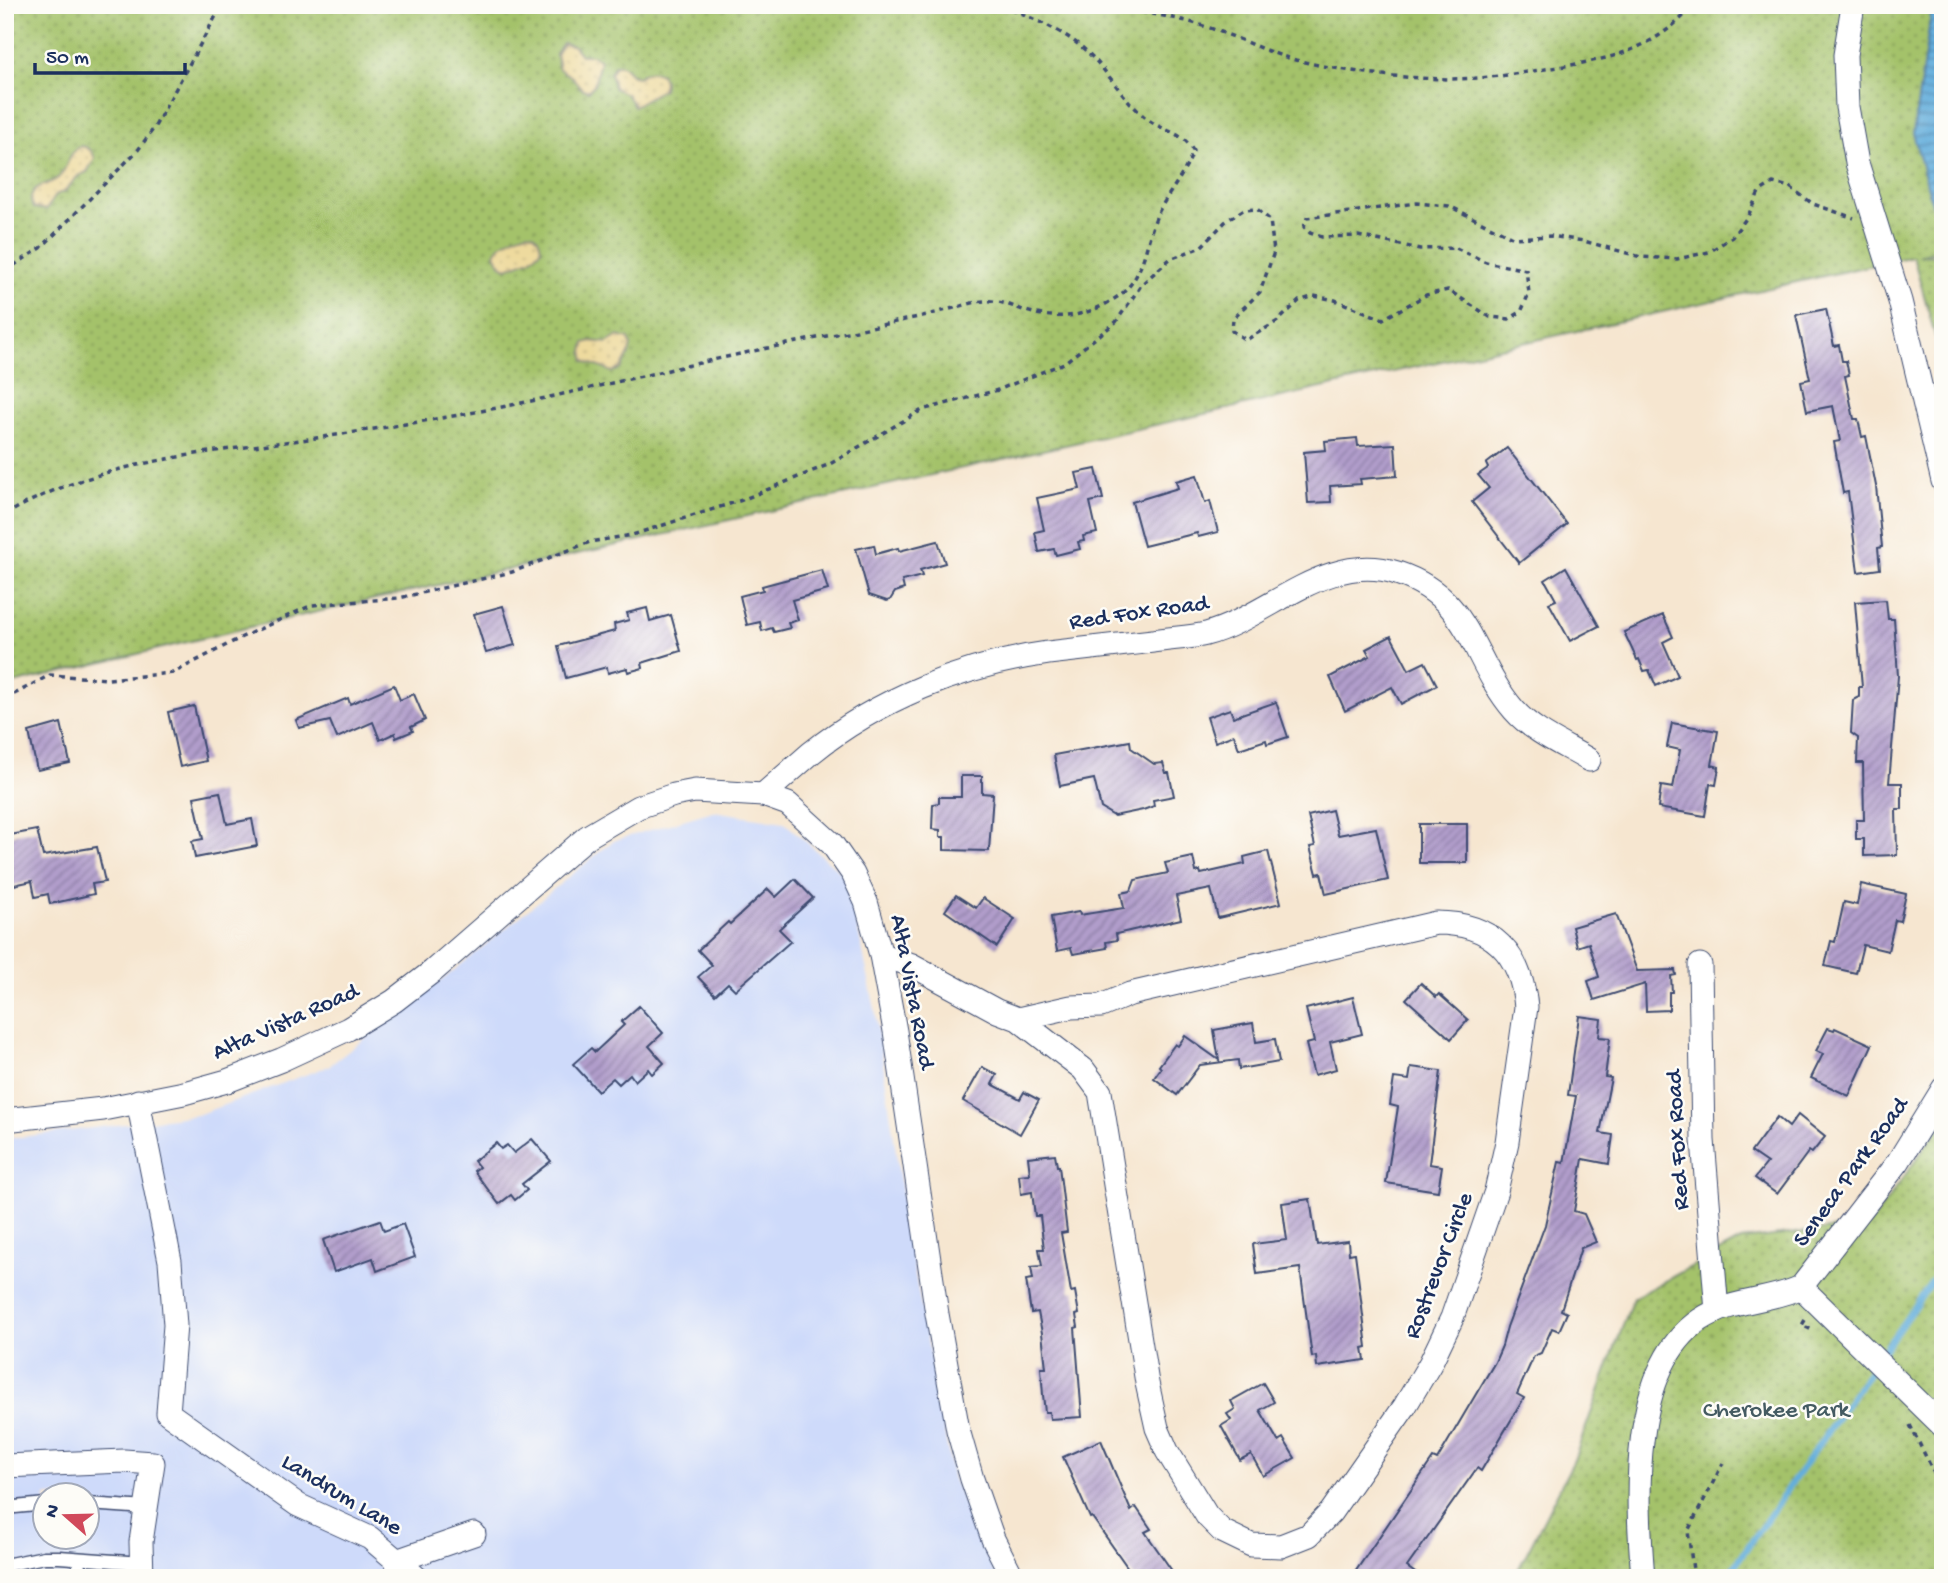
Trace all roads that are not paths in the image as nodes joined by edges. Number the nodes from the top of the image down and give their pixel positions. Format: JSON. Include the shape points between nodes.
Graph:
{"nodes":[{"id":1,"x":1853,"y":5,"type":"edge"},
{"id":2,"x":1943,"y":481,"type":"edge"},
{"id":3,"x":1589,"y":760,"type":"dead end"},
{"id":4,"x":763,"y":795,"type":"junction"},
{"id":5,"x":881,"y":955,"type":"junction"},
{"id":6,"x":1700,"y":965,"type":"dead end"},
{"id":7,"x":1018,"y":1019,"type":"junction"},
{"id":8,"x":1943,"y":1089,"type":"edge"},
{"id":9,"x":138,"y":1101,"type":"junction"},
{"id":10,"x":5,"y":1120,"type":"edge"},
{"id":11,"x":1801,"y":1287,"type":"junction"},
{"id":12,"x":1717,"y":1311,"type":"junction"},
{"id":13,"x":1943,"y":1426,"type":"edge"},
{"id":14,"x":5,"y":1466,"type":"edge"},
{"id":15,"x":32,"y":1505,"type":"edge"},
{"id":16,"x":102,"y":1505,"type":"edge"},
{"id":17,"x":5,"y":1508,"type":"edge"},
{"id":18,"x":147,"y":1508,"type":"junction"},
{"id":19,"x":474,"y":1534,"type":"dead end"},
{"id":20,"x":79,"y":1559,"type":"junction"},
{"id":21,"x":396,"y":1561,"type":"junction"},
{"id":22,"x":5,"y":1565,"type":"edge"},
{"id":23,"x":142,"y":1571,"type":"edge"},
{"id":24,"x":78,"y":1578,"type":"edge"},
{"id":25,"x":417,"y":1578,"type":"edge"},
{"id":26,"x":1013,"y":1578,"type":"edge"},
{"id":27,"x":1643,"y":1578,"type":"edge"}],
"edges":[{"from":1,"to":2,"type":"street","via":[[1845,55],[1847,107],[1857,163],[1916,359]]},
{"from":3,"to":4,"type":"street","name":"Red Fox Road","via":[[1515,711],[1448,603],[1397,573],[1367,568],[1318,580],[1235,624],[1203,634],[1009,660],[908,693],[813,752]]},
{"from":4,"to":5,"type":"street","name":"Alta Vista Road","via":[[788,804],[832,844],[866,902]]},
{"from":4,"to":9,"type":"street","name":"Alta Vista Road","via":[[695,791],[638,807],[587,837],[433,971],[348,1029],[227,1080]]},
{"from":5,"to":7,"type":"street","name":"Rostrevor Circle","via":[[925,971]]},
{"from":5,"to":26,"type":"street","name":"Alta Vista Road","via":[[958,1430],[993,1539]]},
{"from":6,"to":12,"type":"street","name":"Red Fox Road","via":[[1703,1140]]},
{"from":7,"to":7,"type":"street","name":"Rostrevor Circle","via":[[1071,1007],[1101,1006],[1130,994],[1436,923],[1482,933],[1502,947],[1517,967],[1526,1007],[1507,1142],[1496,1191],[1452,1318],[1405,1406],[1331,1512],[1309,1535],[1281,1546],[1251,1545],[1222,1531],[1182,1480],[1157,1428],[1147,1383],[1100,1092],[1073,1060]]},
{"from":8,"to":11,"type":"street","name":"Seneca Park Road","via":[[1898,1162]]},
{"from":9,"to":10,"type":"street","name":"Alta Vista Road"},
{"from":9,"to":21,"type":"street","name":"Landrum Lane","via":[[170,1261],[175,1325],[168,1413],[298,1505],[370,1538]]},
{"from":11,"to":12,"type":"street"},
{"from":11,"to":13,"type":"street","via":[[1823,1323],[1900,1383]]},
{"from":12,"to":27,"type":"street","via":[[1700,1320],[1674,1346],[1650,1404],[1638,1468]]},
{"from":14,"to":18,"type":"street","via":[[153,1463]]},
{"from":15,"to":17,"type":"lane"},
{"from":16,"to":18,"type":"lane"},
{"from":18,"to":23,"type":"street"},
{"from":19,"to":21,"type":"street"},
{"from":20,"to":22,"type":"lane","via":[[44,1557]]},
{"from":20,"to":23,"type":"lane"},
{"from":20,"to":24,"type":"lane"},
{"from":21,"to":25,"type":"street","name":"Landrum Lane"}]}
